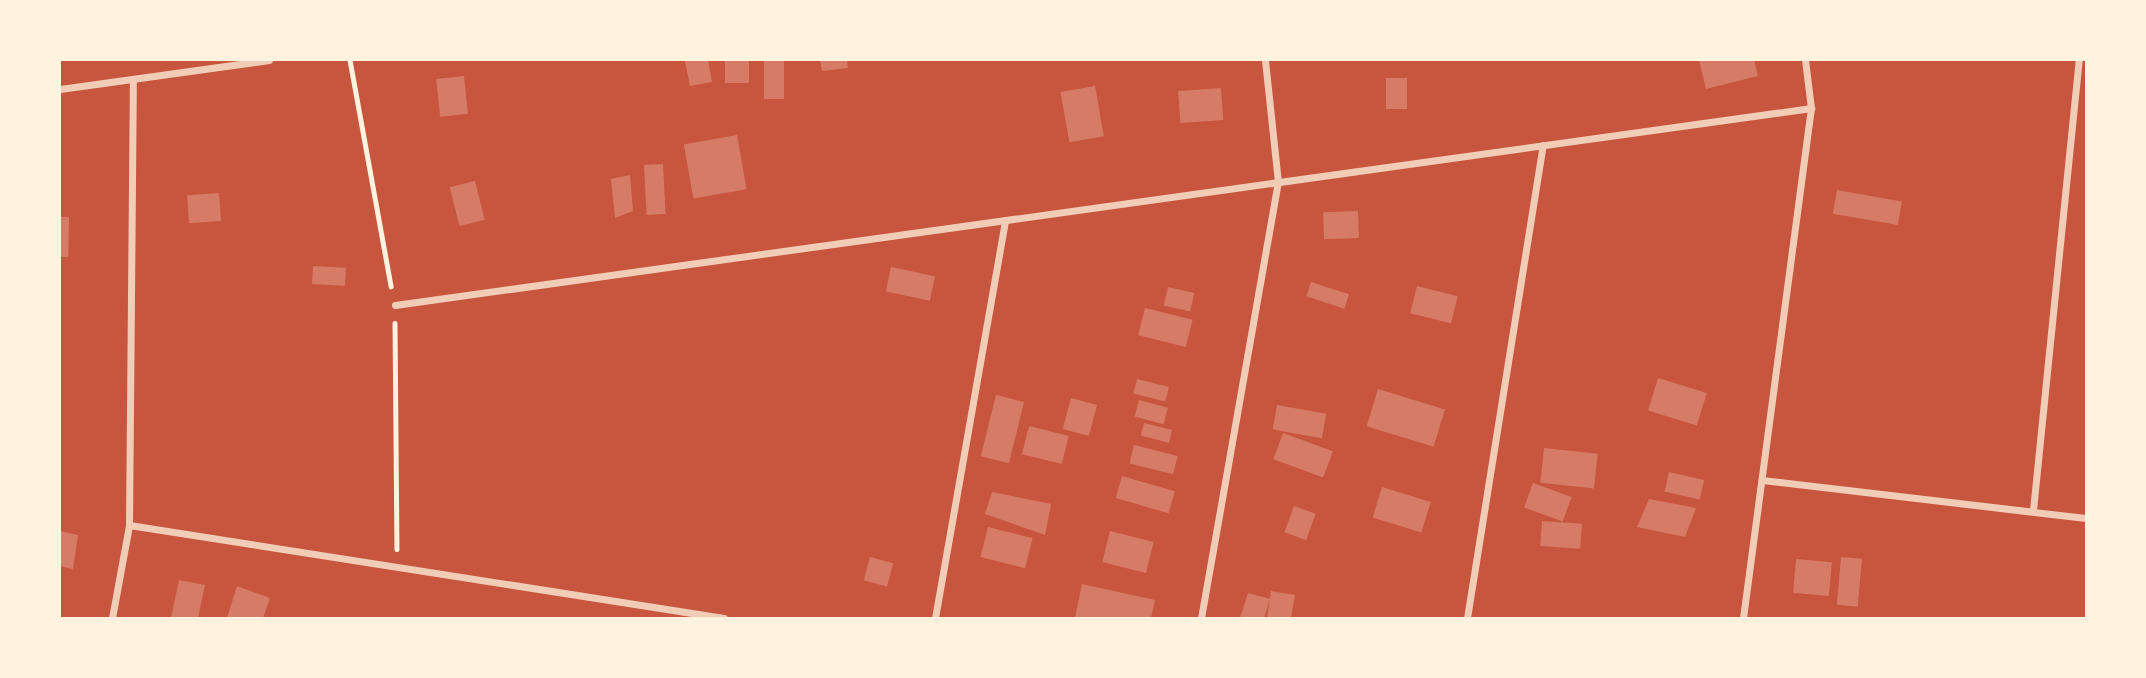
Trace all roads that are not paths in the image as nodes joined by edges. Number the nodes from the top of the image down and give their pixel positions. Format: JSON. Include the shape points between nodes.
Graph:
{"nodes":[{"id":1,"x":270,"y":60,"type":"edge"},
{"id":2,"x":1265,"y":60,"type":"edge"},
{"id":3,"x":1805,"y":60,"type":"edge"},
{"id":4,"x":2079,"y":60,"type":"edge"},
{"id":5,"x":133,"y":80,"type":"junction"},
{"id":6,"x":60,"y":89,"type":"edge"},
{"id":7,"x":1811,"y":108,"type":"junction"},
{"id":8,"x":1543,"y":145,"type":"junction"},
{"id":9,"x":1278,"y":182,"type":"junction"},
{"id":10,"x":1005,"y":220,"type":"junction"},
{"id":11,"x":395,"y":305,"type":"dead end"},
{"id":12,"x":1762,"y":480,"type":"junction"},
{"id":13,"x":2032,"y":510,"type":"junction"},
{"id":14,"x":2087,"y":518,"type":"edge"},
{"id":15,"x":129,"y":525,"type":"junction"},
{"id":16,"x":112,"y":618,"type":"edge"},
{"id":17,"x":724,"y":618,"type":"edge"},
{"id":18,"x":935,"y":618,"type":"edge"},
{"id":19,"x":1201,"y":618,"type":"edge"},
{"id":20,"x":1467,"y":618,"type":"edge"},
{"id":21,"x":1743,"y":618,"type":"edge"}],
"edges":[{"from":1,"to":5,"type":"street"},
{"from":2,"to":9,"type":"street"},
{"from":3,"to":7,"type":"street"},
{"from":4,"to":13,"type":"street"},
{"from":5,"to":6,"type":"street"},
{"from":5,"to":15,"type":"street"},
{"from":7,"to":8,"type":"street"},
{"from":7,"to":12,"type":"street"},
{"from":8,"to":9,"type":"street"},
{"from":8,"to":20,"type":"street"},
{"from":9,"to":10,"type":"street"},
{"from":9,"to":19,"type":"street"},
{"from":10,"to":11,"type":"street"},
{"from":10,"to":18,"type":"street"},
{"from":12,"to":13,"type":"street"},
{"from":12,"to":21,"type":"street"},
{"from":13,"to":14,"type":"street"},
{"from":15,"to":16,"type":"street"},
{"from":15,"to":17,"type":"street"}]}
